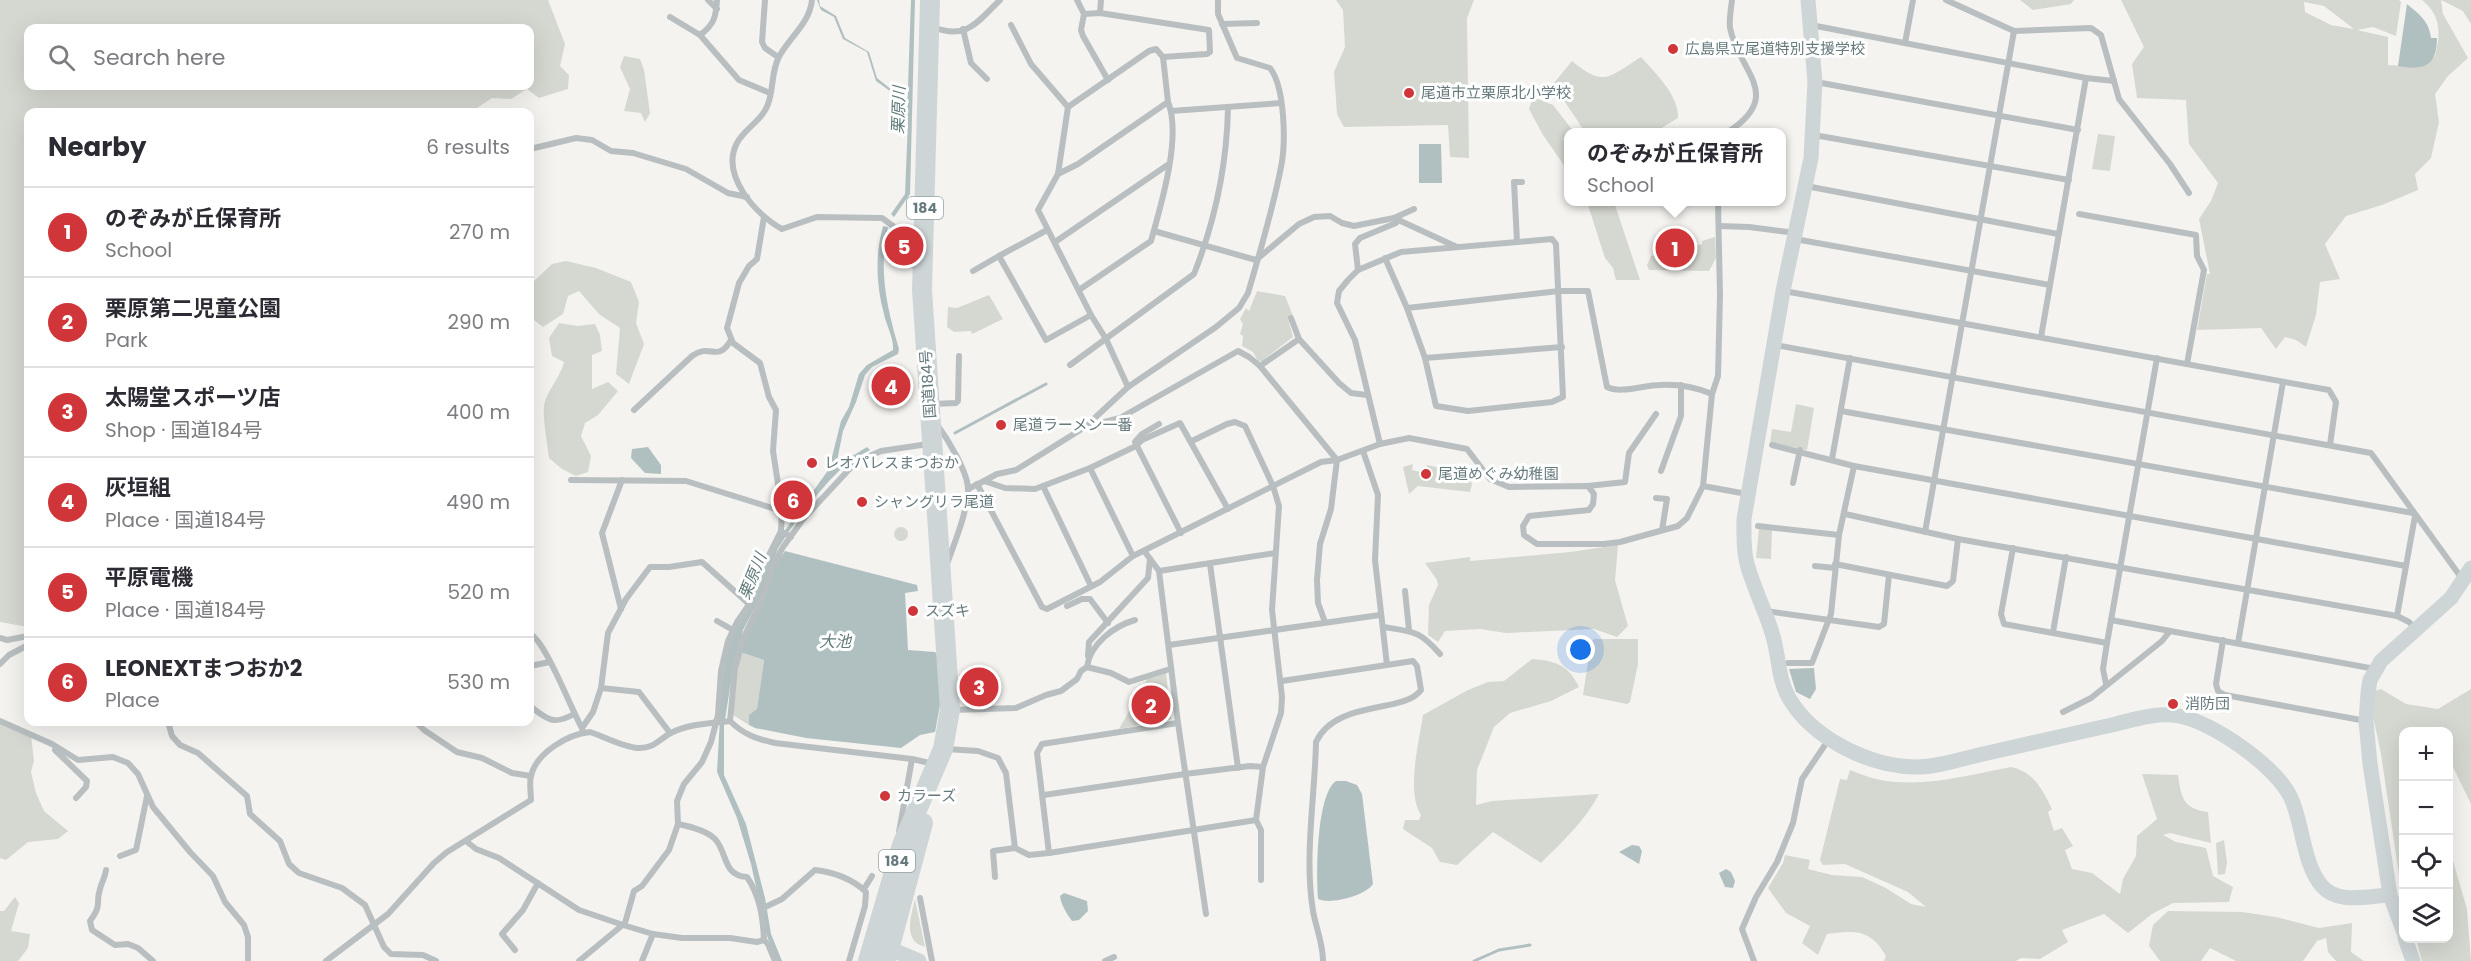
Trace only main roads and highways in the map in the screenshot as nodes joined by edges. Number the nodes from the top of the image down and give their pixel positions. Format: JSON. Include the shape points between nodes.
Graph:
{"nodes":[{"id":1,"x":930,"y":0,"type":"edge"},
{"id":2,"x":940,"y":757,"type":"junction"},
{"id":3,"x":880,"y":953,"type":"edge"}],
"edges":[{"from":1,"to":2,"type":"highway","name":"国道184号","number":"184","via":[[924,338],[950,710]]},
{"from":2,"to":3,"type":"highway","name":"国道184号","number":"184"},
{"from":2,"to":3,"type":"highway","name":"国道184号","number":"184","via":[[902,845]]}]}
